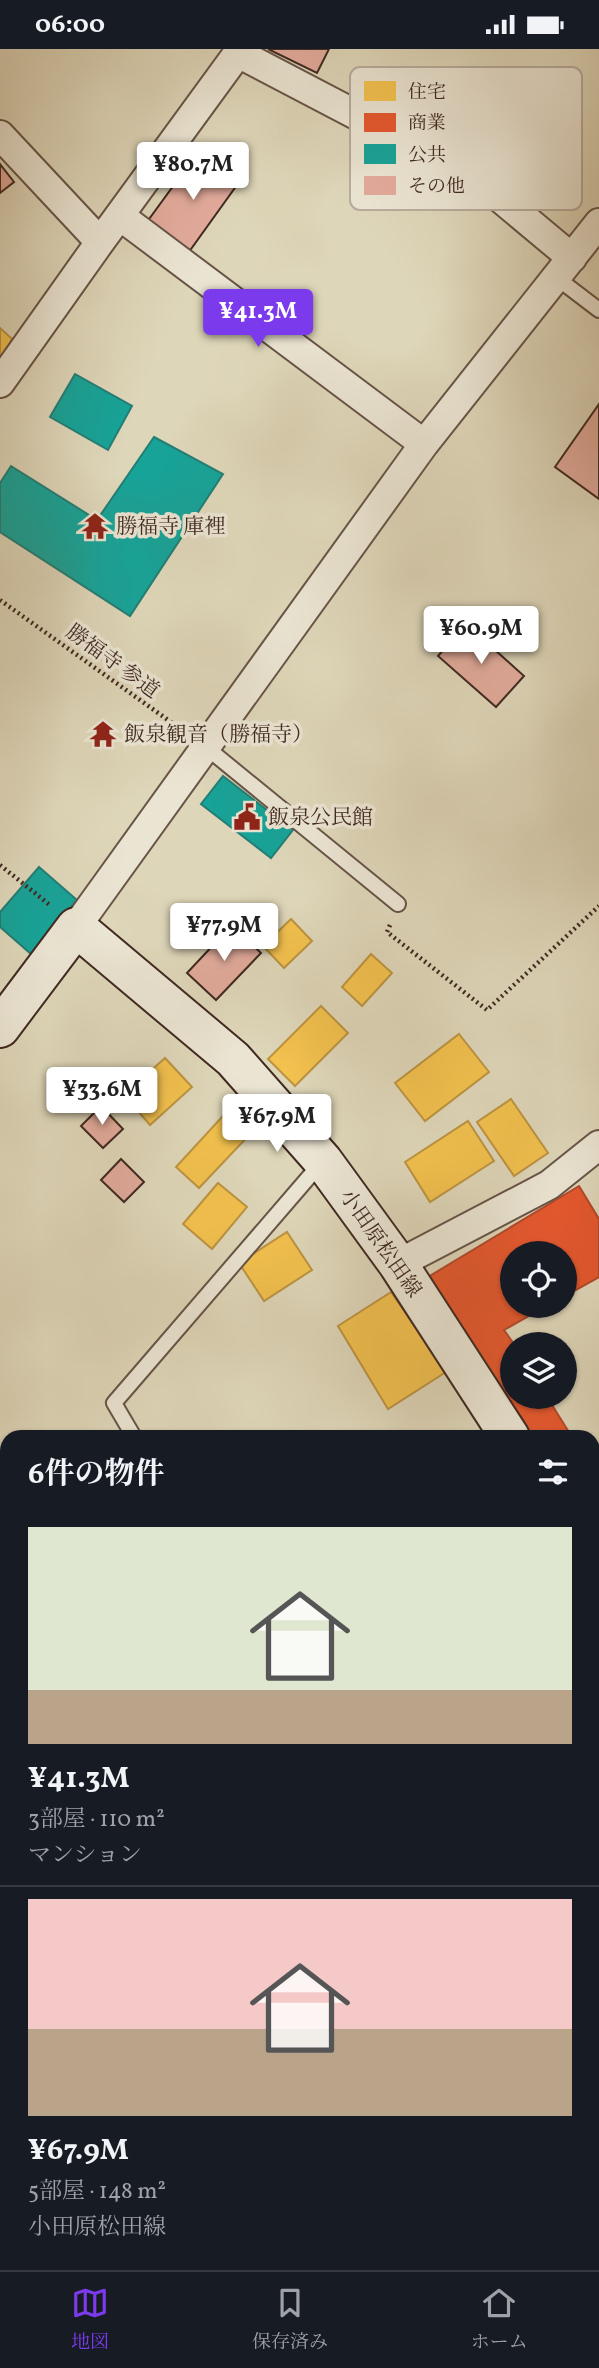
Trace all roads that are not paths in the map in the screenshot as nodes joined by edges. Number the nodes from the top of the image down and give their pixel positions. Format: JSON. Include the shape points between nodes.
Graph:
{"nodes":[{"id":1,"x":350,"y":112,"type":"edge"},
{"id":2,"x":0,"y":135,"type":"edge"},
{"id":3,"x":507,"y":210,"type":"edge"},
{"id":4,"x":120,"y":216,"type":"junction"},
{"id":5,"x":599,"y":223,"type":"edge"},
{"id":6,"x":100,"y":242,"type":"junction"},
{"id":7,"x":564,"y":268,"type":"junction"},
{"id":8,"x":599,"y":310,"type":"edge"},
{"id":9,"x":0,"y":383,"type":"edge"},
{"id":10,"x":424,"y":444,"type":"junction"},
{"id":11,"x":207,"y":748,"type":"junction"},
{"id":12,"x":398,"y":904,"type":"road end"},
{"id":13,"x":76,"y":927,"type":"junction"},
{"id":14,"x":0,"y":1028,"type":"edge"},
{"id":15,"x":599,"y":1145,"type":"edge"},
{"id":16,"x":323,"y":1161,"type":"junction"},
{"id":17,"x":398,"y":1263,"type":"junction"},
{"id":18,"x":130,"y":1430,"type":"edge"},
{"id":19,"x":505,"y":1430,"type":"edge"}],
"edges":[{"from":1,"to":4,"type":"street","via":[[238,53]]},
{"from":2,"to":6,"type":"street"},
{"from":3,"to":7,"type":"street"},
{"from":4,"to":6,"type":"street"},
{"from":4,"to":10,"type":"street"},
{"from":5,"to":7,"type":"street"},
{"from":6,"to":9,"type":"street"},
{"from":7,"to":8,"type":"lane"},
{"from":7,"to":10,"type":"street"},
{"from":10,"to":11,"type":"street"},
{"from":11,"to":12,"type":"lane"},
{"from":11,"to":13,"type":"street"},
{"from":13,"to":14,"type":"main road"},
{"from":13,"to":16,"type":"main road","name":"小田原松田線","via":[[233,1059]]},
{"from":15,"to":17,"type":"street","via":[[549,1185]]},
{"from":16,"to":17,"type":"main road","name":"小田原松田線"},
{"from":16,"to":18,"type":"lane","via":[[114,1403]]},
{"from":17,"to":19,"type":"main road","name":"小田原松田線"}]}
